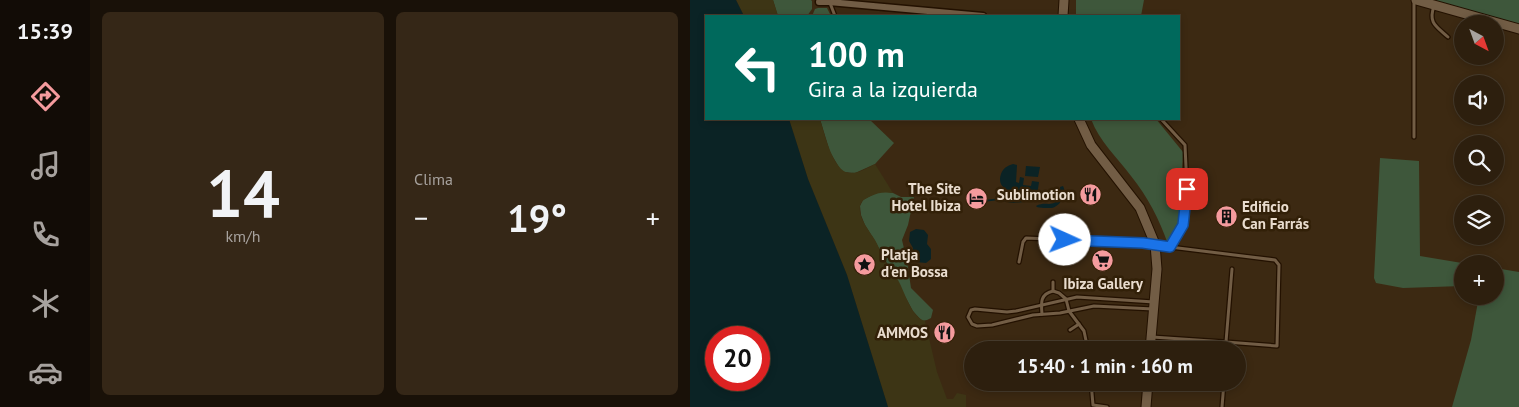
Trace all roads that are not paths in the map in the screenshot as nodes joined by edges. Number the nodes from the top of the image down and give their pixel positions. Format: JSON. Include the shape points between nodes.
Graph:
{"nodes":[{"id":1,"x":1064,"y":0,"type":"edge"},
{"id":2,"x":1415,"y":0,"type":"edge"},
{"id":3,"x":818,"y":2,"type":"dead end"},
{"id":4,"x":829,"y":2,"type":"junction"},
{"id":5,"x":1435,"y":5,"type":"junction"},
{"id":6,"x":906,"y":13,"type":"edge"},
{"id":7,"x":835,"y":15,"type":"edge"},
{"id":8,"x":957,"y":15,"type":"edge"},
{"id":9,"x":1063,"y":15,"type":"edge"},
{"id":10,"x":1519,"y":29,"type":"edge"},
{"id":11,"x":1448,"y":37,"type":"dead end"},
{"id":12,"x":1079,"y":120,"type":"edge"},
{"id":13,"x":1162,"y":120,"type":"edge"},
{"id":14,"x":1414,"y":137,"type":"dead end"},
{"id":15,"x":1155,"y":244,"type":"junction"},
{"id":16,"x":1170,"y":247,"type":"junction"},
{"id":17,"x":1019,"y":262,"type":"dead end"},
{"id":18,"x":1232,"y":269,"type":"dead end"},
{"id":19,"x":1053,"y":282,"type":"dead end"},
{"id":20,"x":1053,"y":291,"type":"junction"},
{"id":21,"x":1066,"y":299,"type":"junction"},
{"id":22,"x":1041,"y":306,"type":"junction"},
{"id":23,"x":1154,"y":306,"type":"junction"},
{"id":24,"x":1070,"y":311,"type":"junction"},
{"id":25,"x":1042,"y":314,"type":"junction"},
{"id":26,"x":1079,"y":324,"type":"junction"},
{"id":27,"x":1070,"y":330,"type":"dead end"},
{"id":28,"x":1152,"y":337,"type":"junction"},
{"id":29,"x":1086,"y":341,"type":"edge"},
{"id":30,"x":1151,"y":341,"type":"edge"},
{"id":31,"x":1211,"y":341,"type":"edge"},
{"id":32,"x":1226,"y":341,"type":"edge"},
{"id":33,"x":1246,"y":344,"type":"edge"},
{"id":34,"x":1092,"y":391,"type":"edge"},
{"id":35,"x":1147,"y":391,"type":"edge"},
{"id":36,"x":1223,"y":391,"type":"edge"},
{"id":37,"x":1107,"y":407,"type":"edge"},
{"id":38,"x":1146,"y":407,"type":"edge"},
{"id":39,"x":1222,"y":407,"type":"edge"}],
"edges":[{"from":1,"to":9,"type":"street"},
{"from":2,"to":5,"type":"street"},
{"from":2,"to":14,"type":"lane"},
{"from":3,"to":4,"type":"street"},
{"from":4,"to":6,"type":"street"},
{"from":4,"to":7,"type":"lane"},
{"from":5,"to":10,"type":"street"},
{"from":5,"to":11,"type":"lane","via":[[1431,15],[1433,23]]},
{"from":6,"to":8,"type":"street"},
{"from":12,"to":15,"type":"street","via":[[1091,145],[1140,208]]},
{"from":13,"to":16,"type":"lane","via":[[1185,145],[1187,189],[1183,225]]},
{"from":15,"to":16,"type":"lane"},
{"from":15,"to":17,"type":"lane","via":[[1026,238]]},
{"from":15,"to":23,"type":"street"},
{"from":16,"to":33,"type":"lane","via":[[1275,260],[1278,265],[1278,346]]},
{"from":18,"to":32,"type":"lane"},
{"from":19,"to":20,"type":"lane"},
{"from":20,"to":21,"type":"lane"},
{"from":20,"to":22,"type":"lane","via":[[1044,295]]},
{"from":21,"to":22,"type":"lane"},
{"from":21,"to":23,"type":"lane","via":[[1077,297]]},
{"from":21,"to":24,"type":"lane"},
{"from":22,"to":25,"type":"lane"},
{"from":22,"to":25,"type":"lane","via":[[1007,312],[975,309],[970,310],[968,317],[977,326]]},
{"from":23,"to":24,"type":"lane","via":[[1101,305]]},
{"from":23,"to":28,"type":"street"},
{"from":24,"to":25,"type":"lane"},
{"from":24,"to":26,"type":"lane"},
{"from":26,"to":27,"type":"lane"},
{"from":26,"to":29,"type":"lane"},
{"from":28,"to":30,"type":"street"},
{"from":28,"to":31,"type":"lane"},
{"from":34,"to":37,"type":"lane","via":[[1093,405]]},
{"from":35,"to":38,"type":"street"},
{"from":36,"to":39,"type":"lane"}]}
